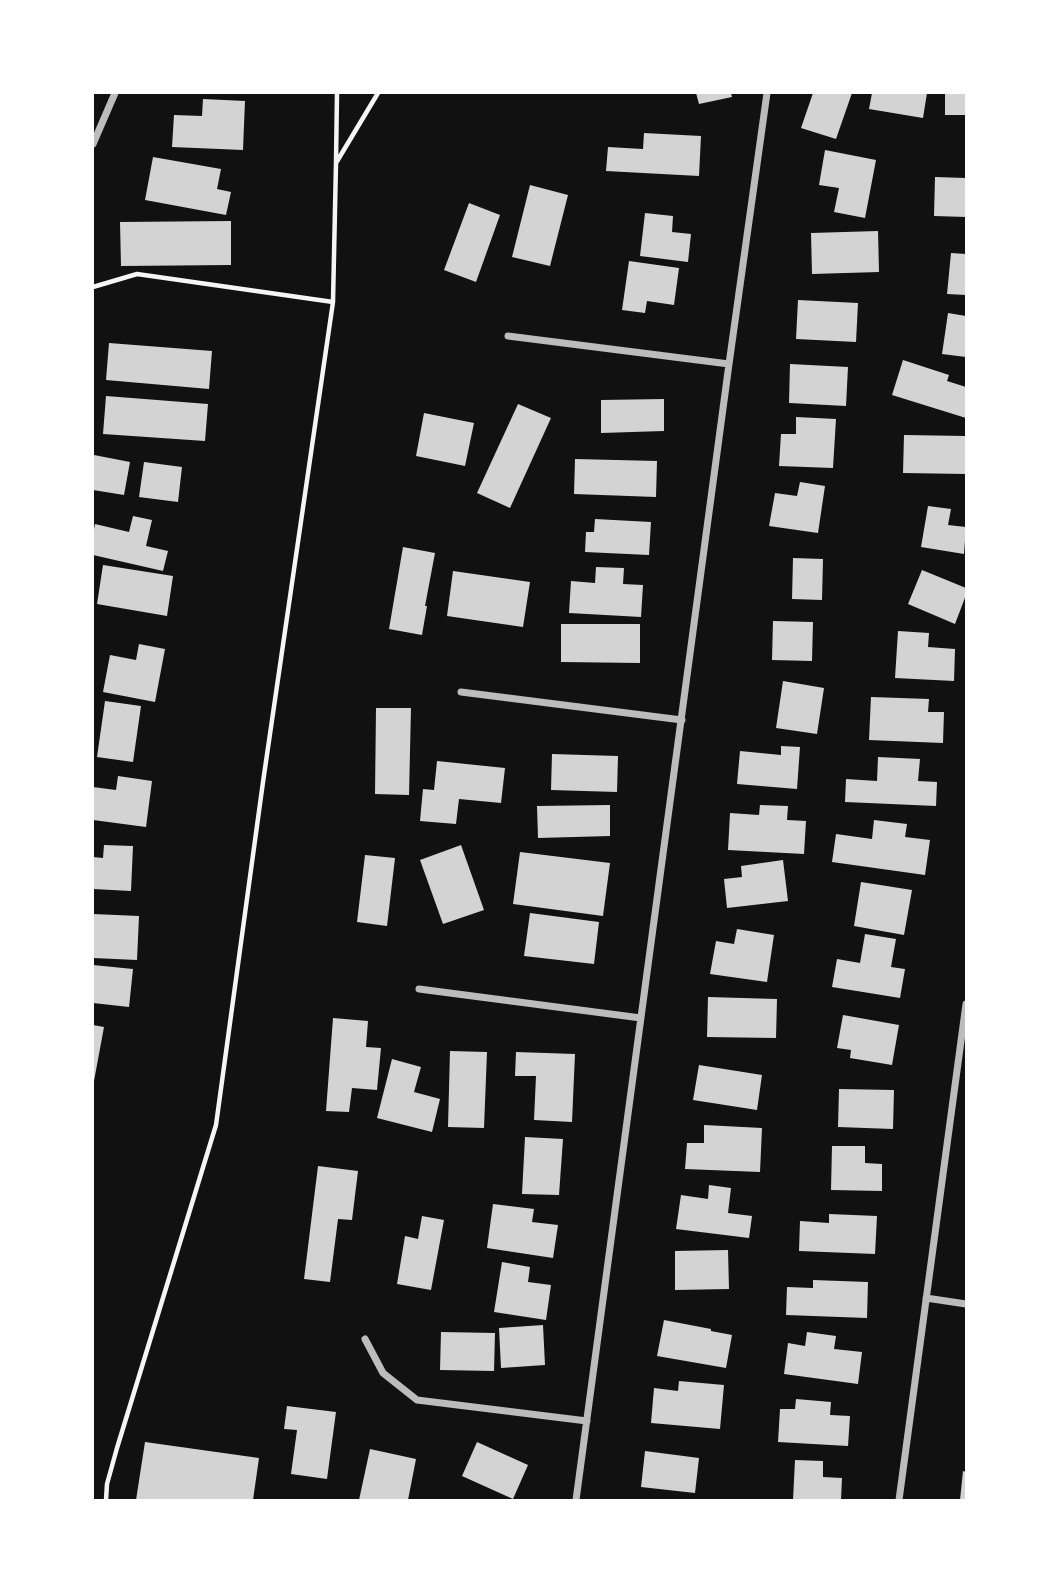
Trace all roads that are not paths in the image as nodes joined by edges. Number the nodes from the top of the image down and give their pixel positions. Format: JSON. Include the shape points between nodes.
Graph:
{"nodes":[{"id":1,"x":116,"y":93,"type":"edge"},
{"id":2,"x":767,"y":93,"type":"edge"},
{"id":3,"x":93,"y":144,"type":"edge"},
{"id":4,"x":508,"y":335,"type":"dead end"},
{"id":5,"x":729,"y":364,"type":"junction"},
{"id":6,"x":461,"y":692,"type":"dead end"},
{"id":7,"x":682,"y":720,"type":"junction"},
{"id":8,"x":419,"y":989,"type":"dead end"},
{"id":9,"x":966,"y":1004,"type":"edge"},
{"id":10,"x":641,"y":1018,"type":"junction"},
{"id":11,"x":926,"y":1298,"type":"junction"},
{"id":12,"x":966,"y":1304,"type":"edge"},
{"id":13,"x":365,"y":1339,"type":"dead end"},
{"id":14,"x":587,"y":1421,"type":"junction"},
{"id":15,"x":576,"y":1500,"type":"edge"},
{"id":16,"x":899,"y":1500,"type":"edge"}],
"edges":[{"from":1,"to":3,"type":"street"},
{"from":2,"to":5,"type":"street"},
{"from":4,"to":5,"type":"street"},
{"from":5,"to":7,"type":"street"},
{"from":6,"to":7,"type":"street"},
{"from":7,"to":10,"type":"street"},
{"from":8,"to":10,"type":"street"},
{"from":9,"to":11,"type":"street"},
{"from":10,"to":14,"type":"street"},
{"from":11,"to":12,"type":"street"},
{"from":11,"to":16,"type":"street"},
{"from":13,"to":14,"type":"street","via":[[383,1373],[417,1400]]},
{"from":14,"to":15,"type":"street"}]}
